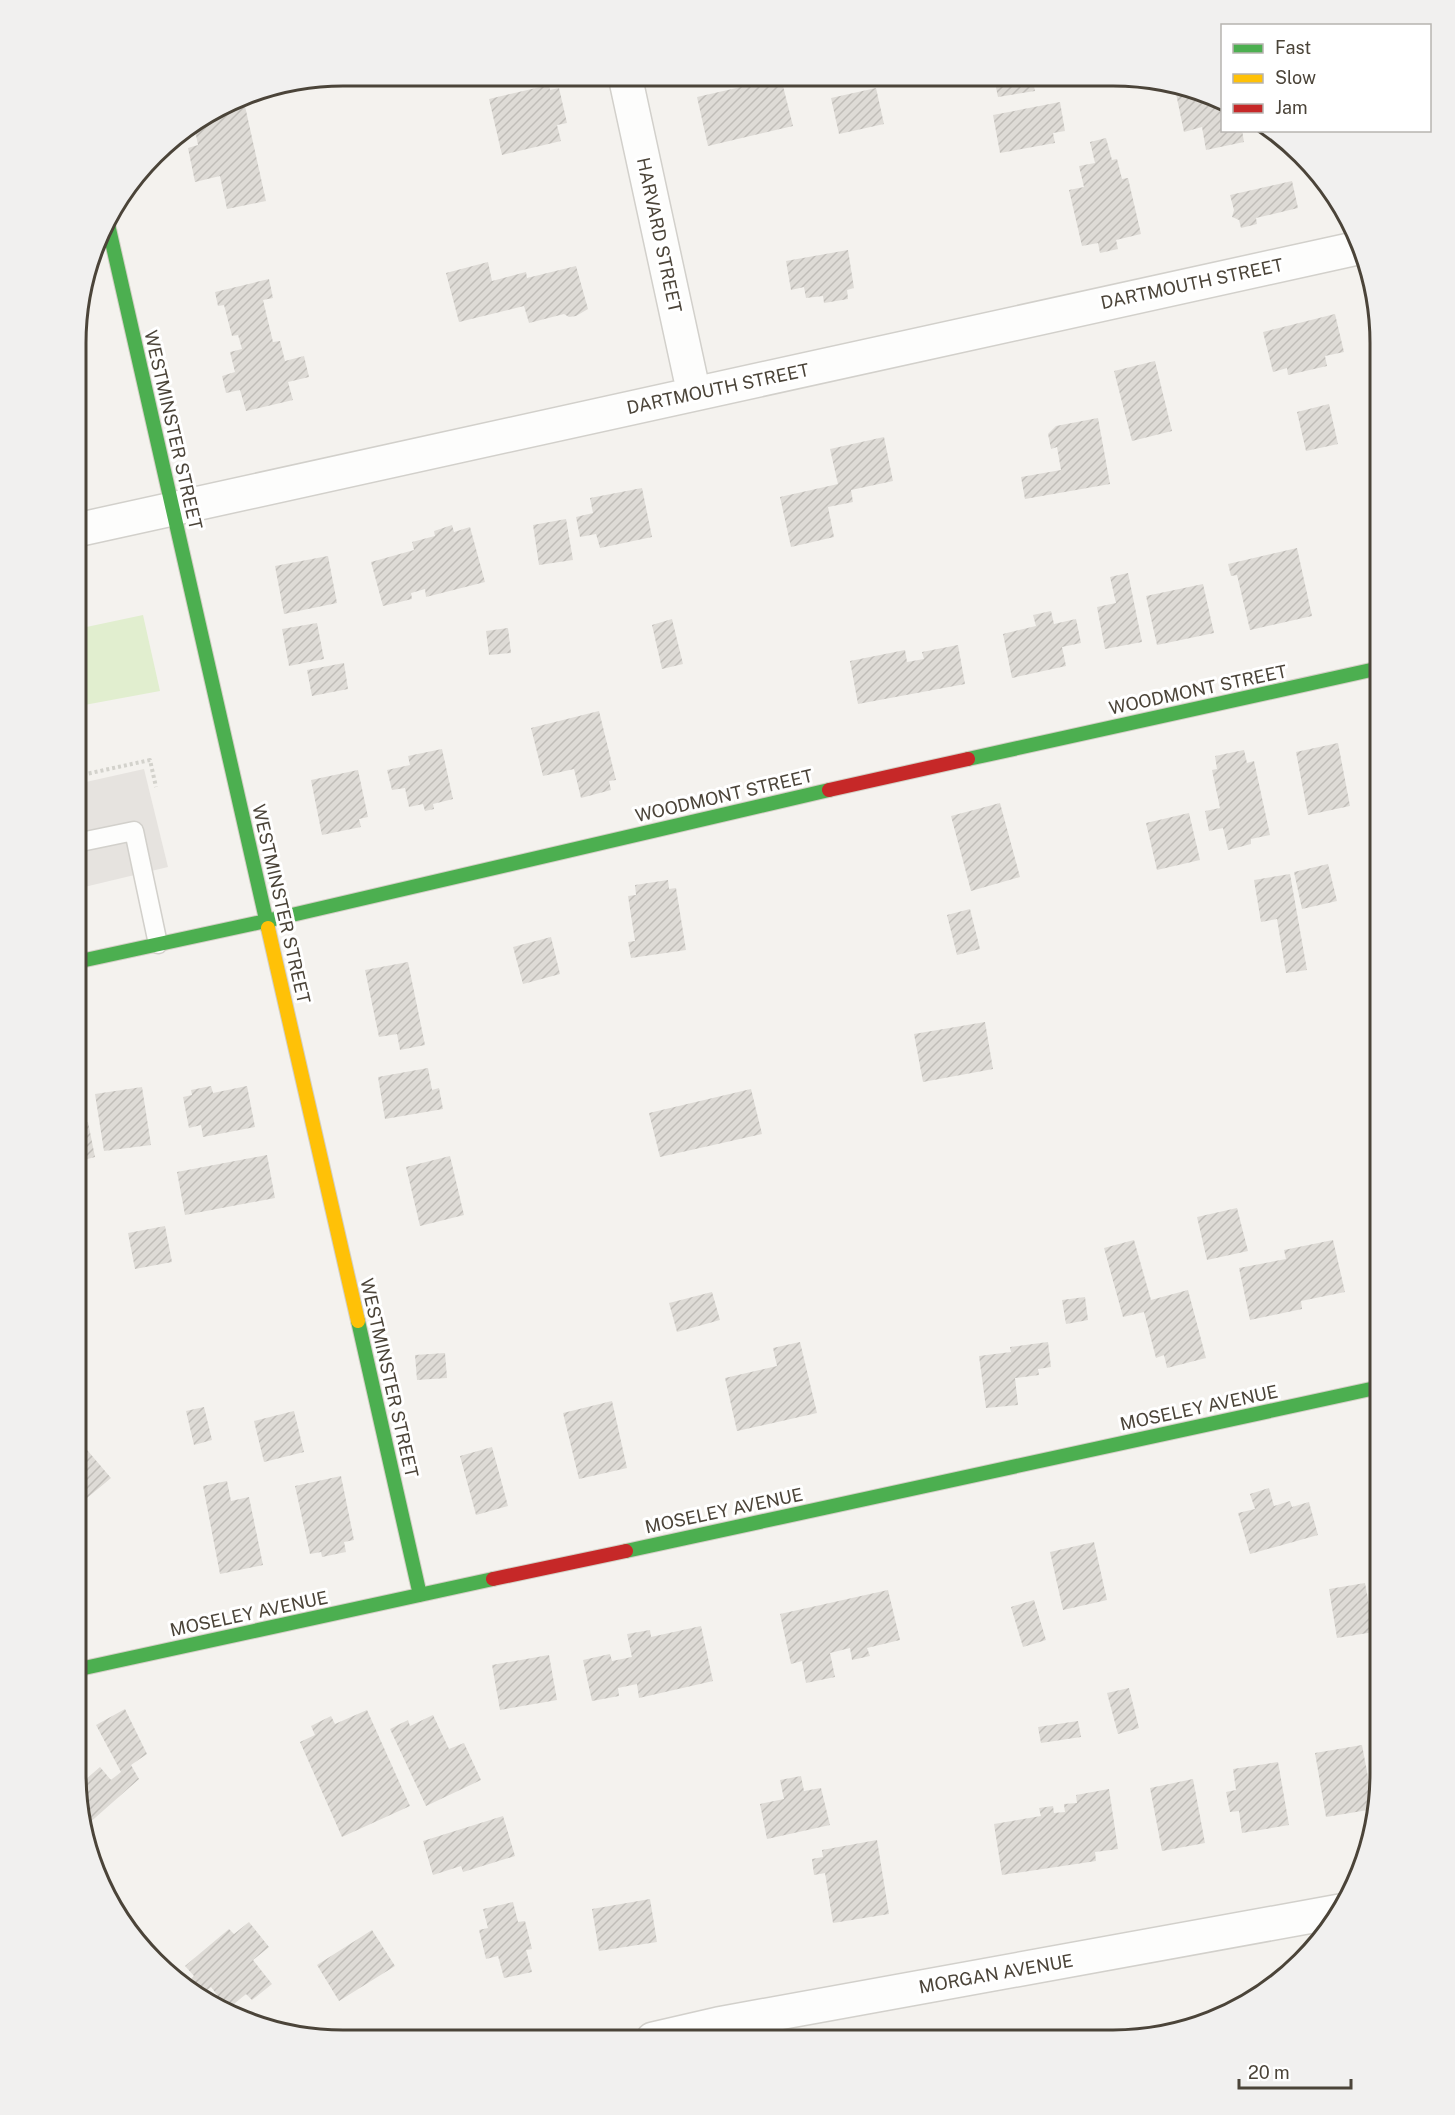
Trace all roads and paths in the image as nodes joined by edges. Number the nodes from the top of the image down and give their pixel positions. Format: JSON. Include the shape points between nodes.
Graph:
{"nodes":[{"id":1,"x":627,"y":86,"type":"edge"},
{"id":2,"x":110,"y":233,"type":"edge"},
{"id":3,"x":1352,"y":249,"type":"edge"},
{"id":4,"x":694,"y":394,"type":"junction"},
{"id":5,"x":172,"y":509,"type":"junction"},
{"id":6,"x":86,"y":528,"type":"edge"},
{"id":7,"x":1370,"y":670,"type":"edge"},
{"id":8,"x":86,"y":773,"type":"edge"},
{"id":9,"x":156,"y":787,"type":"dead end"},
{"id":10,"x":86,"y":841,"type":"edge"},
{"id":11,"x":266,"y":921,"type":"junction"},
{"id":12,"x":158,"y":944,"type":"junction"},
{"id":13,"x":86,"y":960,"type":"edge"},
{"id":14,"x":1370,"y":1390,"type":"edge"},
{"id":15,"x":420,"y":1595,"type":"junction"},
{"id":16,"x":86,"y":1668,"type":"edge"},
{"id":17,"x":1327,"y":1913,"type":"edge"},
{"id":18,"x":691,"y":2030,"type":"edge"}],
"edges":[{"from":1,"to":4,"type":"street","name":"HARVARD STREET"},
{"from":2,"to":5,"type":"street","name":"WESTMINSTER STREET"},
{"from":3,"to":4,"type":"street","name":"DARTMOUTH STREET"},
{"from":4,"to":5,"type":"street","name":"DARTMOUTH STREET"},
{"from":5,"to":6,"type":"street","name":"DARTMOUTH STREET"},
{"from":5,"to":11,"type":"street","name":"WESTMINSTER STREET"},
{"from":7,"to":11,"type":"street","name":"WOODMONT STREET","via":[[798,796]]},
{"from":8,"to":9,"type":"path","via":[[150,760]]},
{"from":10,"to":12,"type":"lane","via":[[134,831]]},
{"from":11,"to":12,"type":"street","name":"WOODMONT STREET"},
{"from":11,"to":15,"type":"street","name":"WESTMINSTER STREET"},
{"from":12,"to":13,"type":"street","name":"WOODMONT STREET"},
{"from":14,"to":15,"type":"street","name":"MOSELEY AVENUE"},
{"from":15,"to":16,"type":"street","name":"MOSELEY AVENUE"},
{"from":17,"to":18,"type":"street","name":"MORGAN AVENUE"}]}
